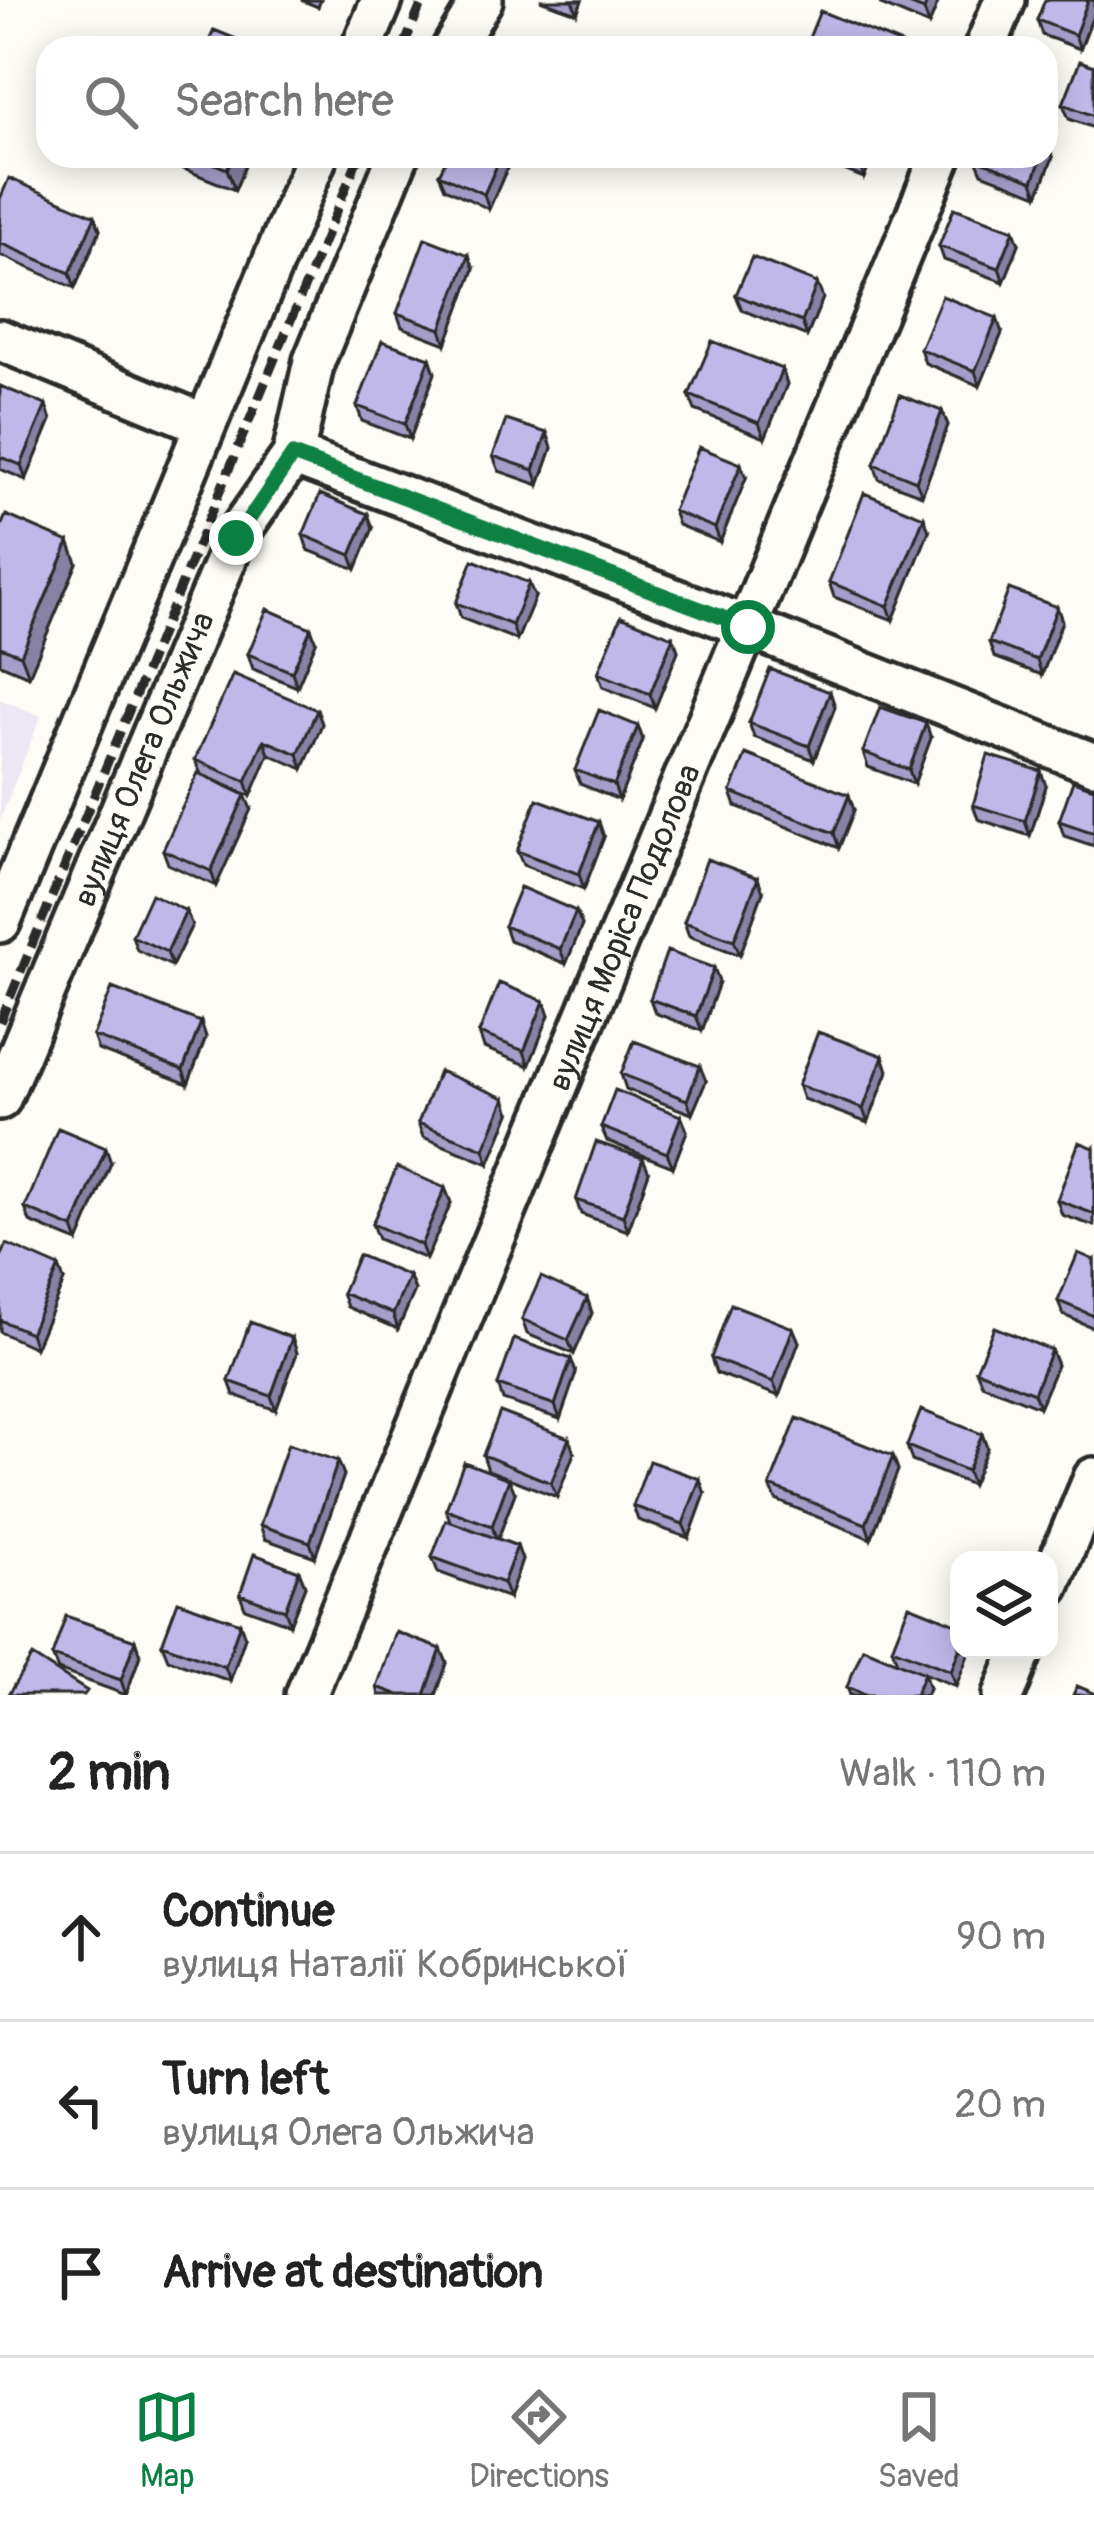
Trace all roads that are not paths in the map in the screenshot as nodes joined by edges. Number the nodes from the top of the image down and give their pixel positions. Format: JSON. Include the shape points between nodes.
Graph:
{"nodes":[{"id":1,"x":382,"y":0,"type":"edge"},
{"id":2,"x":482,"y":0,"type":"edge"},
{"id":3,"x":1005,"y":0,"type":"edge"},
{"id":4,"x":367,"y":36,"type":"edge"},
{"id":5,"x":460,"y":36,"type":"edge"},
{"id":6,"x":990,"y":36,"type":"edge"},
{"id":7,"x":311,"y":168,"type":"edge"},
{"id":8,"x":393,"y":168,"type":"edge"},
{"id":9,"x":936,"y":168,"type":"edge"},
{"id":10,"x":0,"y":340,"type":"edge"},
{"id":11,"x":204,"y":424,"type":"junction"},
{"id":12,"x":293,"y":455,"type":"junction"},
{"id":13,"x":748,"y":627,"type":"junction"},
{"id":14,"x":1094,"y":764,"type":"edge"},
{"id":15,"x":0,"y":922,"type":"edge"},
{"id":16,"x":0,"y":1099,"type":"edge"},
{"id":17,"x":1094,"y":1478,"type":"edge"},
{"id":18,"x":1058,"y":1564,"type":"edge"},
{"id":19,"x":1018,"y":1659,"type":"edge"},
{"id":20,"x":306,"y":1695,"type":"edge"},
{"id":21,"x":1004,"y":1695,"type":"edge"}],
"edges":[{"from":1,"to":4,"type":"street"},
{"from":2,"to":5,"type":"street"},
{"from":3,"to":6,"type":"street"},
{"from":7,"to":11,"type":"street","name":"вулиця Олега Ольжича"},
{"from":8,"to":12,"type":"street","name":"вулиця Олега Ольжича","via":[[314,362]]},
{"from":9,"to":13,"type":"street","name":"вулиця Моріса Подолова"},
{"from":10,"to":11,"type":"street"},
{"from":11,"to":15,"type":"street","name":"вулиця Олега Ольжича"},
{"from":12,"to":13,"type":"street"},
{"from":12,"to":16,"type":"street","name":"вулиця Олега Ольжича","via":[[236,538]]},
{"from":13,"to":14,"type":"street"},
{"from":13,"to":20,"type":"street","name":"вулиця Моріса Подолова"},
{"from":17,"to":18,"type":"street"},
{"from":19,"to":21,"type":"street"}]}
